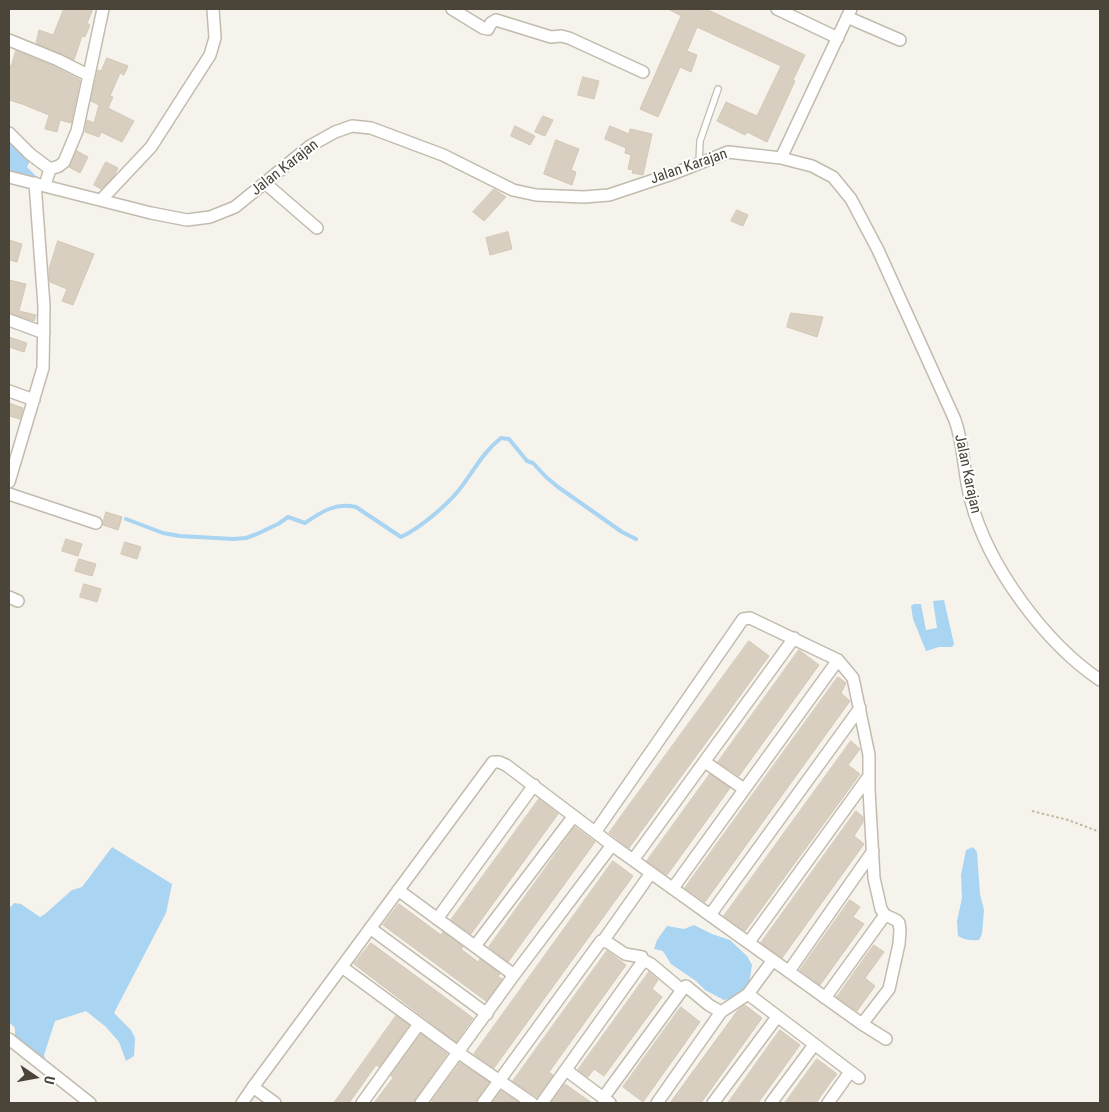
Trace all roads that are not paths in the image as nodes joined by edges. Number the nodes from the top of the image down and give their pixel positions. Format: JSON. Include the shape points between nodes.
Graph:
{"nodes":[{"id":1,"x":103,"y":9,"type":"edge"},
{"id":2,"x":213,"y":9,"type":"edge"},
{"id":3,"x":452,"y":9,"type":"edge"},
{"id":4,"x":777,"y":9,"type":"edge"},
{"id":5,"x":793,"y":12,"type":"edge"},
{"id":6,"x":849,"y":13,"type":"edge"},
{"id":7,"x":838,"y":38,"type":"junction"},
{"id":8,"x":9,"y":40,"type":"edge"},
{"id":9,"x":900,"y":40,"type":"dead end"},
{"id":10,"x":643,"y":72,"type":"dead end"},
{"id":11,"x":88,"y":75,"type":"junction"},
{"id":12,"x":718,"y":89,"type":"dead end"},
{"id":13,"x":9,"y":133,"type":"edge"},
{"id":14,"x":782,"y":158,"type":"junction"},
{"id":15,"x":699,"y":163,"type":"junction"},
{"id":16,"x":50,"y":169,"type":"junction"},
{"id":17,"x":9,"y":177,"type":"edge"},
{"id":18,"x":264,"y":183,"type":"junction"},
{"id":19,"x":40,"y":184,"type":"junction"},
{"id":20,"x":101,"y":200,"type":"junction"},
{"id":21,"x":317,"y":228,"type":"dead end"},
{"id":22,"x":9,"y":320,"type":"edge"},
{"id":23,"x":44,"y":333,"type":"junction"},
{"id":24,"x":9,"y":391,"type":"edge"},
{"id":25,"x":34,"y":400,"type":"junction"},
{"id":26,"x":9,"y":482,"type":"edge"},
{"id":27,"x":9,"y":494,"type":"edge"},
{"id":28,"x":96,"y":523,"type":"dead end"},
{"id":29,"x":794,"y":638,"type":"junction"},
{"id":30,"x":838,"y":660,"type":"junction"},
{"id":31,"x":1100,"y":680,"type":"edge"},
{"id":32,"x":860,"y":708,"type":"junction"},
{"id":33,"x":705,"y":762,"type":"junction"},
{"id":34,"x":869,"y":776,"type":"junction"},
{"id":35,"x":534,"y":785,"type":"junction"},
{"id":36,"x":744,"y":789,"type":"junction"},
{"id":37,"x":573,"y":817,"type":"junction"},
{"id":38,"x":596,"y":832,"type":"junction"},
{"id":39,"x":612,"y":845,"type":"junction"},
{"id":40,"x":873,"y":851,"type":"junction"},
{"id":41,"x":633,"y":860,"type":"junction"},
{"id":42,"x":650,"y":873,"type":"junction"},
{"id":43,"x":673,"y":888,"type":"junction"},
{"id":44,"x":398,"y":890,"type":"junction"},
{"id":45,"x":710,"y":915,"type":"junction"},
{"id":46,"x":885,"y":915,"type":"junction"},
{"id":47,"x":438,"y":919,"type":"junction"},
{"id":48,"x":370,"y":928,"type":"junction"},
{"id":49,"x":603,"y":941,"type":"junction"},
{"id":50,"x":748,"y":942,"type":"junction"},
{"id":51,"x":475,"y":946,"type":"junction"},
{"id":52,"x":643,"y":960,"type":"junction"},
{"id":53,"x":773,"y":960,"type":"junction"},
{"id":54,"x":342,"y":967,"type":"junction"},
{"id":55,"x":788,"y":971,"type":"junction"},
{"id":56,"x":514,"y":975,"type":"junction"},
{"id":57,"x":682,"y":990,"type":"junction"},
{"id":58,"x":748,"y":994,"type":"junction"},
{"id":59,"x":825,"y":998,"type":"junction"},
{"id":60,"x":721,"y":1012,"type":"junction"},
{"id":61,"x":487,"y":1014,"type":"junction"},
{"id":62,"x":777,"y":1016,"type":"junction"},
{"id":63,"x":419,"y":1024,"type":"junction"},
{"id":64,"x":862,"y":1024,"type":"junction"},
{"id":65,"x":9,"y":1039,"type":"edge"},
{"id":66,"x":886,"y":1039,"type":"dead end"},
{"id":67,"x":814,"y":1045,"type":"junction"},
{"id":68,"x":459,"y":1053,"type":"junction"},
{"id":69,"x":566,"y":1070,"type":"junction"},
{"id":70,"x":499,"y":1081,"type":"junction"},
{"id":71,"x":253,"y":1087,"type":"junction"},
{"id":72,"x":607,"y":1101,"type":"edge"},
{"id":73,"x":90,"y":1103,"type":"edge"},
{"id":74,"x":242,"y":1103,"type":"edge"},
{"id":75,"x":275,"y":1103,"type":"edge"},
{"id":76,"x":362,"y":1103,"type":"edge"},
{"id":77,"x":422,"y":1103,"type":"edge"},
{"id":78,"x":483,"y":1103,"type":"edge"},
{"id":79,"x":532,"y":1103,"type":"edge"},
{"id":80,"x":542,"y":1103,"type":"edge"},
{"id":81,"x":658,"y":1103,"type":"edge"},
{"id":82,"x":713,"y":1103,"type":"edge"},
{"id":83,"x":771,"y":1103,"type":"edge"},
{"id":84,"x":828,"y":1103,"type":"edge"}],
"edges":[{"from":1,"to":11,"type":"street"},
{"from":2,"to":20,"type":"street","via":[[215,38],[210,55],[151,147]]},
{"from":3,"to":10,"type":"street","via":[[483,28],[488,28],[496,20],[550,37],[569,38]]},
{"from":4,"to":5,"type":"street"},
{"from":5,"to":7,"type":"street"},
{"from":6,"to":7,"type":"street"},
{"from":6,"to":9,"type":"street"},
{"from":7,"to":14,"type":"street"},
{"from":8,"to":11,"type":"street"},
{"from":11,"to":16,"type":"street","via":[[79,124],[67,157],[59,166]]},
{"from":12,"to":15,"type":"lane","via":[[700,141]]},
{"from":13,"to":16,"type":"street"},
{"from":14,"to":15,"type":"street","name":"Jalan Karajan","via":[[728,152]]},
{"from":14,"to":31,"type":"street","name":"Jalan Karajan","via":[[826,173],[852,199],[955,420],[961,437],[971,503],[994,557],[1018,598],[1052,638]]},
{"from":15,"to":18,"type":"street","name":"Jalan Karajan","via":[[609,194],[584,197],[536,195],[513,190],[434,152],[371,128],[352,126],[310,146]]},
{"from":16,"to":19,"type":"street"},
{"from":17,"to":19,"type":"street","name":"Jalan Karajan"},
{"from":18,"to":20,"type":"street","name":"Jalan Karajan","via":[[235,207],[199,219],[150,213]]},
{"from":18,"to":21,"type":"street"},
{"from":19,"to":20,"type":"street","name":"Jalan Karajan"},
{"from":19,"to":23,"type":"street"},
{"from":22,"to":23,"type":"street"},
{"from":23,"to":25,"type":"street","via":[[43,368]]},
{"from":24,"to":25,"type":"street"},
{"from":25,"to":26,"type":"street"},
{"from":27,"to":28,"type":"street"},
{"from":29,"to":30,"type":"street"},
{"from":29,"to":33,"type":"street"},
{"from":29,"to":38,"type":"street","via":[[750,618],[743,619]]},
{"from":30,"to":32,"type":"street","via":[[853,678]]},
{"from":30,"to":36,"type":"street"},
{"from":32,"to":34,"type":"street","via":[[869,755]]},
{"from":32,"to":45,"type":"street"},
{"from":33,"to":36,"type":"street"},
{"from":33,"to":41,"type":"street"},
{"from":34,"to":40,"type":"street"},
{"from":34,"to":50,"type":"street"},
{"from":35,"to":37,"type":"street"},
{"from":35,"to":44,"type":"street","via":[[506,765],[493,762]]},
{"from":35,"to":47,"type":"street"},
{"from":36,"to":43,"type":"street"},
{"from":37,"to":38,"type":"street"},
{"from":37,"to":51,"type":"street"},
{"from":38,"to":39,"type":"street"},
{"from":39,"to":41,"type":"street"},
{"from":39,"to":56,"type":"street"},
{"from":40,"to":46,"type":"street","via":[[874,878]]},
{"from":40,"to":55,"type":"street"},
{"from":41,"to":42,"type":"street"},
{"from":42,"to":43,"type":"street"},
{"from":42,"to":49,"type":"street"},
{"from":43,"to":45,"type":"street"},
{"from":44,"to":47,"type":"street"},
{"from":44,"to":48,"type":"street"},
{"from":45,"to":50,"type":"street"},
{"from":46,"to":59,"type":"street"},
{"from":46,"to":64,"type":"street","via":[[898,923],[899,944],[889,989]]},
{"from":47,"to":51,"type":"street"},
{"from":48,"to":54,"type":"street"},
{"from":48,"to":61,"type":"street"},
{"from":49,"to":52,"type":"street","via":[[625,954],[641,956]]},
{"from":49,"to":70,"type":"street"},
{"from":50,"to":53,"type":"street"},
{"from":51,"to":56,"type":"street"},
{"from":52,"to":57,"type":"street"},
{"from":52,"to":69,"type":"street"},
{"from":53,"to":55,"type":"street"},
{"from":53,"to":58,"type":"street"},
{"from":54,"to":63,"type":"street"},
{"from":54,"to":71,"type":"street"},
{"from":55,"to":59,"type":"street"},
{"from":56,"to":61,"type":"street"},
{"from":57,"to":60,"type":"street","via":[[686,986]]},
{"from":57,"to":72,"type":"street"},
{"from":58,"to":60,"type":"street"},
{"from":58,"to":62,"type":"street"},
{"from":59,"to":64,"type":"street"},
{"from":60,"to":81,"type":"street"},
{"from":61,"to":68,"type":"street"},
{"from":62,"to":67,"type":"street"},
{"from":62,"to":82,"type":"street"},
{"from":63,"to":68,"type":"street"},
{"from":63,"to":76,"type":"street"},
{"from":64,"to":66,"type":"street"},
{"from":65,"to":73,"type":"street"},
{"from":67,"to":83,"type":"street"},
{"from":67,"to":84,"type":"street","via":[[855,1075]]},
{"from":68,"to":70,"type":"street"},
{"from":68,"to":77,"type":"street"},
{"from":69,"to":72,"type":"street"},
{"from":69,"to":80,"type":"street"},
{"from":70,"to":78,"type":"street"},
{"from":70,"to":79,"type":"street"},
{"from":71,"to":74,"type":"street"},
{"from":71,"to":75,"type":"street"}]}
